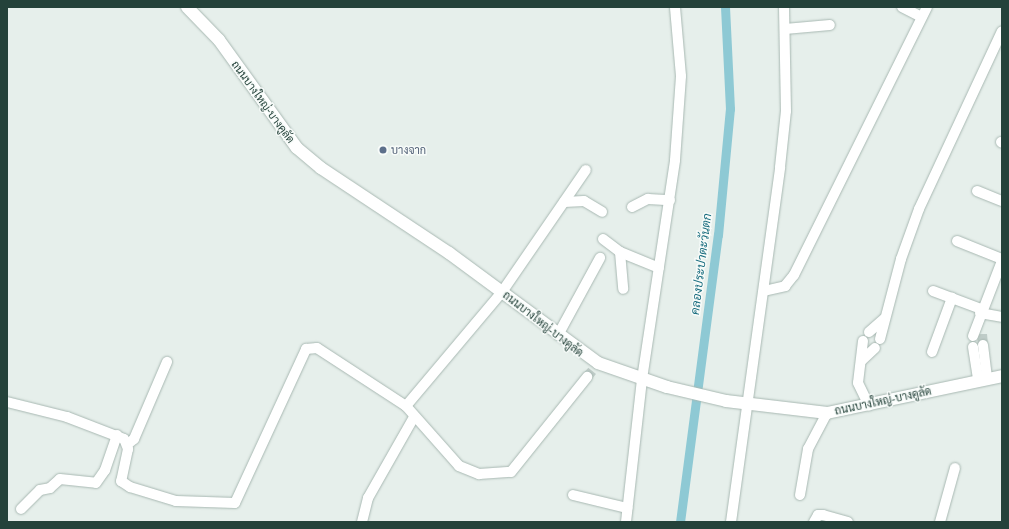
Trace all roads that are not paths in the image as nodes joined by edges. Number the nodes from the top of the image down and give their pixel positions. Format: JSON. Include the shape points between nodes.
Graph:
{"nodes":[{"id":1,"x":187,"y":7,"type":"edge"},
{"id":2,"x":675,"y":7,"type":"edge"},
{"id":3,"x":784,"y":7,"type":"edge"},
{"id":4,"x":902,"y":7,"type":"edge"},
{"id":5,"x":927,"y":7,"type":"edge"},
{"id":6,"x":922,"y":17,"type":"junction"},
{"id":7,"x":830,"y":25,"type":"dead end"},
{"id":8,"x":785,"y":29,"type":"junction"},
{"id":9,"x":1002,"y":31,"type":"edge"},
{"id":10,"x":586,"y":170,"type":"dead end"},
{"id":11,"x":977,"y":191,"type":"dead end"},
{"id":12,"x":670,"y":200,"type":"junction"},
{"id":13,"x":1002,"y":201,"type":"edge"},
{"id":14,"x":564,"y":202,"type":"junction"},
{"id":15,"x":632,"y":206,"type":"dead end"},
{"id":16,"x":602,"y":212,"type":"dead end"},
{"id":17,"x":603,"y":239,"type":"dead end"},
{"id":18,"x":957,"y":241,"type":"dead end"},
{"id":19,"x":620,"y":252,"type":"junction"},
{"id":20,"x":600,"y":258,"type":"dead end"},
{"id":21,"x":1002,"y":260,"type":"edge"},
{"id":22,"x":659,"y":268,"type":"junction"},
{"id":23,"x":623,"y":289,"type":"dead end"},
{"id":24,"x":764,"y":291,"type":"junction"},
{"id":25,"x":933,"y":291,"type":"dead end"},
{"id":26,"x":502,"y":292,"type":"junction"},
{"id":27,"x":952,"y":298,"type":"junction"},
{"id":28,"x":981,"y":311,"type":"junction"},
{"id":29,"x":1002,"y":317,"type":"edge"},
{"id":30,"x":884,"y":319,"type":"junction"},
{"id":31,"x":869,"y":332,"type":"dead end"},
{"id":32,"x":558,"y":335,"type":"junction"},
{"id":33,"x":863,"y":341,"type":"dead end"},
{"id":34,"x":932,"y":352,"type":"dead end"},
{"id":35,"x":862,"y":361,"type":"junction"},
{"id":36,"x":167,"y":362,"type":"dead end"},
{"id":37,"x":593,"y":370,"type":"junction"},
{"id":38,"x":1002,"y":376,"type":"edge"},
{"id":39,"x":642,"y":379,"type":"junction"},
{"id":40,"x":982,"y":379,"type":"junction"},
{"id":41,"x":7,"y":402,"type":"edge"},
{"id":42,"x":748,"y":405,"type":"junction"},
{"id":43,"x":406,"y":406,"type":"junction"},
{"id":44,"x":869,"y":406,"type":"junction"},
{"id":45,"x":827,"y":412,"type":"junction"},
{"id":46,"x":414,"y":417,"type":"junction"},
{"id":47,"x":117,"y":435,"type":"junction"},
{"id":48,"x":128,"y":444,"type":"junction"},
{"id":49,"x":955,"y":468,"type":"dead end"},
{"id":50,"x":800,"y":495,"type":"dead end"},
{"id":51,"x":573,"y":496,"type":"dead end"},
{"id":52,"x":627,"y":508,"type":"junction"},
{"id":53,"x":21,"y":509,"type":"dead end"},
{"id":54,"x":362,"y":522,"type":"edge"},
{"id":55,"x":626,"y":522,"type":"edge"},
{"id":56,"x":731,"y":522,"type":"edge"},
{"id":57,"x":814,"y":522,"type":"edge"},
{"id":58,"x":848,"y":522,"type":"edge"},
{"id":59,"x":940,"y":522,"type":"edge"}],
"edges":[{"from":1,"to":26,"type":"street","name":"ถนนบางใหญ่-บางคูลัด","via":[[219,40],[297,148],[321,168]]},
{"from":2,"to":12,"type":"street","via":[[681,76]]},
{"from":3,"to":8,"type":"street"},
{"from":4,"to":6,"type":"street"},
{"from":5,"to":6,"type":"street"},
{"from":6,"to":24,"type":"street","via":[[794,275],[785,286]]},
{"from":7,"to":8,"type":"street"},
{"from":8,"to":24,"type":"street","via":[[786,112]]},
{"from":9,"to":30,"type":"street","via":[[919,209]]},
{"from":10,"to":14,"type":"street"},
{"from":11,"to":13,"type":"street"},
{"from":12,"to":15,"type":"street","via":[[648,199]]},
{"from":12,"to":22,"type":"street"},
{"from":14,"to":16,"type":"street","via":[[584,201]]},
{"from":14,"to":26,"type":"street"},
{"from":17,"to":19,"type":"street"},
{"from":18,"to":21,"type":"street"},
{"from":19,"to":22,"type":"street"},
{"from":19,"to":23,"type":"street"},
{"from":20,"to":32,"type":"street"},
{"from":21,"to":28,"type":"street"},
{"from":22,"to":39,"type":"street"},
{"from":24,"to":42,"type":"street"},
{"from":25,"to":27,"type":"street"},
{"from":26,"to":32,"type":"street","name":"ถนนบางใหญ่-บางคูลัด"},
{"from":26,"to":43,"type":"street"},
{"from":27,"to":28,"type":"street"},
{"from":27,"to":34,"type":"street"},
{"from":28,"to":29,"type":"street"},
{"from":28,"to":40,"type":"street","via":[[978,338]]},
{"from":30,"to":31,"type":"street"},
{"from":30,"to":35,"type":"street","via":[[886,329],[878,344]]},
{"from":32,"to":37,"type":"street","name":"ถนนบางใหญ่-บางคูลัด"},
{"from":33,"to":35,"type":"street"},
{"from":35,"to":44,"type":"street","via":[[858,382]]},
{"from":36,"to":48,"type":"street","via":[[134,439]]},
{"from":37,"to":39,"type":"street","name":"ถนนบางใหญ่-บางคูลัด"},
{"from":37,"to":46,"type":"street","via":[[525,459],[506,474],[479,474],[459,466]]},
{"from":38,"to":40,"type":"street","name":"ถนนบางใหญ่-บางคูลัด"},
{"from":39,"to":42,"type":"street","name":"ถนนบางใหญ่-บางคูลัด"},
{"from":39,"to":52,"type":"street"},
{"from":40,"to":44,"type":"street","name":"ถนนบางใหญ่-บางคูลัด"},
{"from":41,"to":47,"type":"street","via":[[68,417]]},
{"from":42,"to":45,"type":"street","name":"ถนนบางใหญ่-บางคูลัด"},
{"from":42,"to":56,"type":"street"},
{"from":43,"to":46,"type":"street"},
{"from":43,"to":48,"type":"street","via":[[317,348],[306,349],[235,502],[176,501],[124,485],[121,477]]},
{"from":44,"to":45,"type":"street","name":"ถนนบางใหญ่-บางคูลัด"},
{"from":45,"to":50,"type":"street","via":[[808,449]]},
{"from":46,"to":54,"type":"street","via":[[368,498]]},
{"from":47,"to":48,"type":"street"},
{"from":47,"to":53,"type":"street","via":[[105,470],[96,483],[60,479],[50,488],[40,490]]},
{"from":49,"to":59,"type":"street"},
{"from":51,"to":52,"type":"street"},
{"from":52,"to":55,"type":"street"},
{"from":57,"to":58,"type":"street","via":[[818,515],[824,515]]}]}
